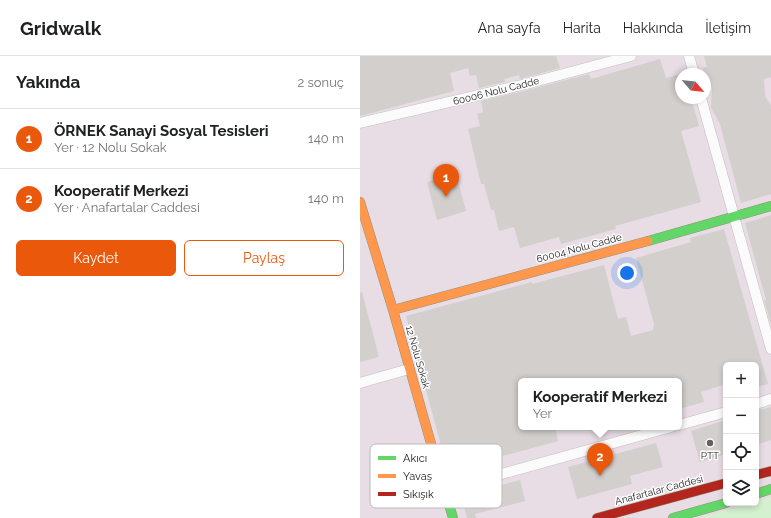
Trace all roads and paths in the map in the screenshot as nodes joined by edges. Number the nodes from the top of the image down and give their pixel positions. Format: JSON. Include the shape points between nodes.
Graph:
{"nodes":[{"id":1,"x":631,"y":56,"type":"edge"},
{"id":2,"x":689,"y":56,"type":"edge"},
{"id":3,"x":692,"y":68,"type":"edge"},
{"id":4,"x":703,"y":104,"type":"edge"},
{"id":5,"x":360,"y":123,"type":"edge"},
{"id":6,"x":360,"y":202,"type":"edge"},
{"id":7,"x":771,"y":206,"type":"edge"},
{"id":8,"x":734,"y":216,"type":"junction"},
{"id":9,"x":393,"y":310,"type":"junction"},
{"id":10,"x":771,"y":349,"type":"edge"},
{"id":11,"x":410,"y":369,"type":"junction"},
{"id":12,"x":360,"y":383,"type":"edge"},
{"id":13,"x":771,"y":399,"type":"edge"},
{"id":14,"x":759,"y":403,"type":"edge"},
{"id":15,"x":723,"y":413,"type":"edge"},
{"id":16,"x":682,"y":424,"type":"edge"},
{"id":17,"x":660,"y":430,"type":"edge"},
{"id":18,"x":431,"y":444,"type":"edge"},
{"id":19,"x":771,"y":471,"type":"edge"},
{"id":20,"x":502,"y":474,"type":"edge"},
{"id":21,"x":759,"y":474,"type":"edge"},
{"id":22,"x":723,"y":485,"type":"edge"},
{"id":23,"x":771,"y":490,"type":"edge"},
{"id":24,"x":759,"y":493,"type":"edge"},
{"id":25,"x":723,"y":504,"type":"edge"},
{"id":26,"x":450,"y":508,"type":"edge"},
{"id":27,"x":453,"y":518,"type":"edge"},
{"id":28,"x":597,"y":518,"type":"edge"},
{"id":29,"x":673,"y":518,"type":"edge"}],
"edges":[{"from":1,"to":5,"type":"street","name":"60006 Nolu Cadde"},
{"from":2,"to":3,"type":"street"},
{"from":4,"to":8,"type":"street"},
{"from":6,"to":9,"type":"street","name":"12 Nolu Sokak"},
{"from":7,"to":8,"type":"street","name":"60004 Nolu Cadde"},
{"from":8,"to":9,"type":"street","name":"60004 Nolu Cadde"},
{"from":8,"to":10,"type":"street"},
{"from":9,"to":11,"type":"street","name":"12 Nolu Sokak"},
{"from":11,"to":12,"type":"street"},
{"from":11,"to":18,"type":"street","name":"12 Nolu Sokak"},
{"from":13,"to":14,"type":"street"},
{"from":15,"to":16,"type":"street"},
{"from":17,"to":20,"type":"street"},
{"from":19,"to":21,"type":"street"},
{"from":22,"to":28,"type":"street","name":"Anafartalar Caddesi"},
{"from":23,"to":24,"type":"street"},
{"from":25,"to":29,"type":"street"},
{"from":26,"to":27,"type":"street","name":"12 Nolu Sokak"}]}
